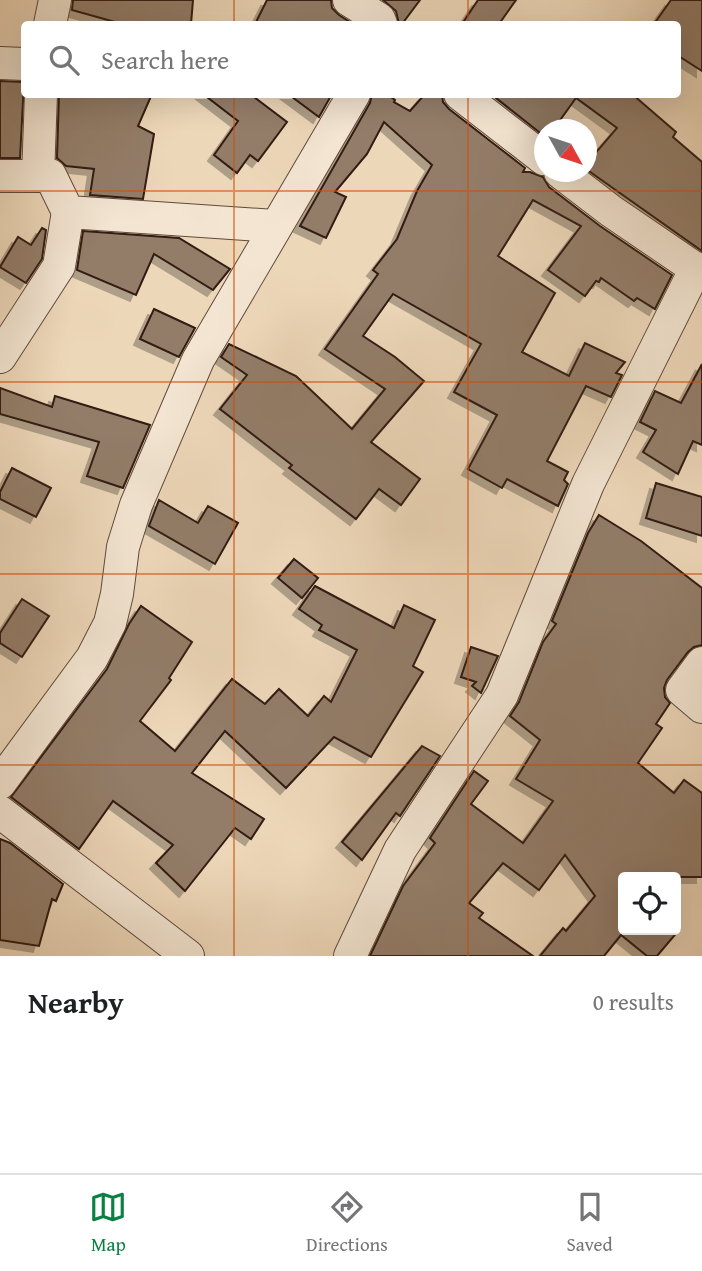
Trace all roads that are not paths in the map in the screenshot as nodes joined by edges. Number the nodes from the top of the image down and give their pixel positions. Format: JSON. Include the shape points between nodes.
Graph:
{"nodes":[{"id":1,"x":55,"y":0,"type":"edge"},
{"id":2,"x":349,"y":0,"type":"edge"},
{"id":3,"x":51,"y":21,"type":"edge"},
{"id":4,"x":380,"y":21,"type":"edge"},
{"id":5,"x":0,"y":63,"type":"edge"},
{"id":6,"x":21,"y":64,"type":"edge"},
{"id":7,"x":41,"y":98,"type":"edge"},
{"id":8,"x":352,"y":98,"type":"edge"},
{"id":9,"x":465,"y":98,"type":"edge"},
{"id":10,"x":534,"y":151,"type":"edge"},
{"id":11,"x":0,"y":176,"type":"edge"},
{"id":12,"x":38,"y":176,"type":"junction"},
{"id":13,"x":573,"y":182,"type":"edge"},
{"id":14,"x":68,"y":212,"type":"junction"},
{"id":15,"x":275,"y":226,"type":"junction"},
{"id":16,"x":699,"y":271,"type":"edge"},
{"id":17,"x":0,"y":357,"type":"edge"},
{"id":18,"x":702,"y":663,"type":"edge"},
{"id":19,"x":702,"y":707,"type":"edge"},
{"id":20,"x":0,"y":783,"type":"edge"},
{"id":21,"x":0,"y":812,"type":"edge"},
{"id":22,"x":188,"y":956,"type":"edge"},
{"id":23,"x":350,"y":956,"type":"edge"}],
"edges":[{"from":1,"to":3,"type":"street"},
{"from":2,"to":4,"type":"street"},
{"from":5,"to":6,"type":"street"},
{"from":7,"to":12,"type":"street"},
{"from":8,"to":15,"type":"street"},
{"from":9,"to":10,"type":"street"},
{"from":11,"to":12,"type":"street"},
{"from":12,"to":14,"type":"street","via":[[50,175]]},
{"from":13,"to":16,"type":"street"},
{"from":14,"to":15,"type":"street"},
{"from":14,"to":17,"type":"street","via":[[59,266]]},
{"from":15,"to":20,"type":"street","via":[[198,360],[136,505],[123,547],[110,623],[92,658]]},
{"from":16,"to":23,"type":"street","via":[[588,484],[502,695],[400,850]]},
{"from":18,"to":19,"type":"street","via":[[682,690]]},
{"from":21,"to":22,"type":"street"}]}
